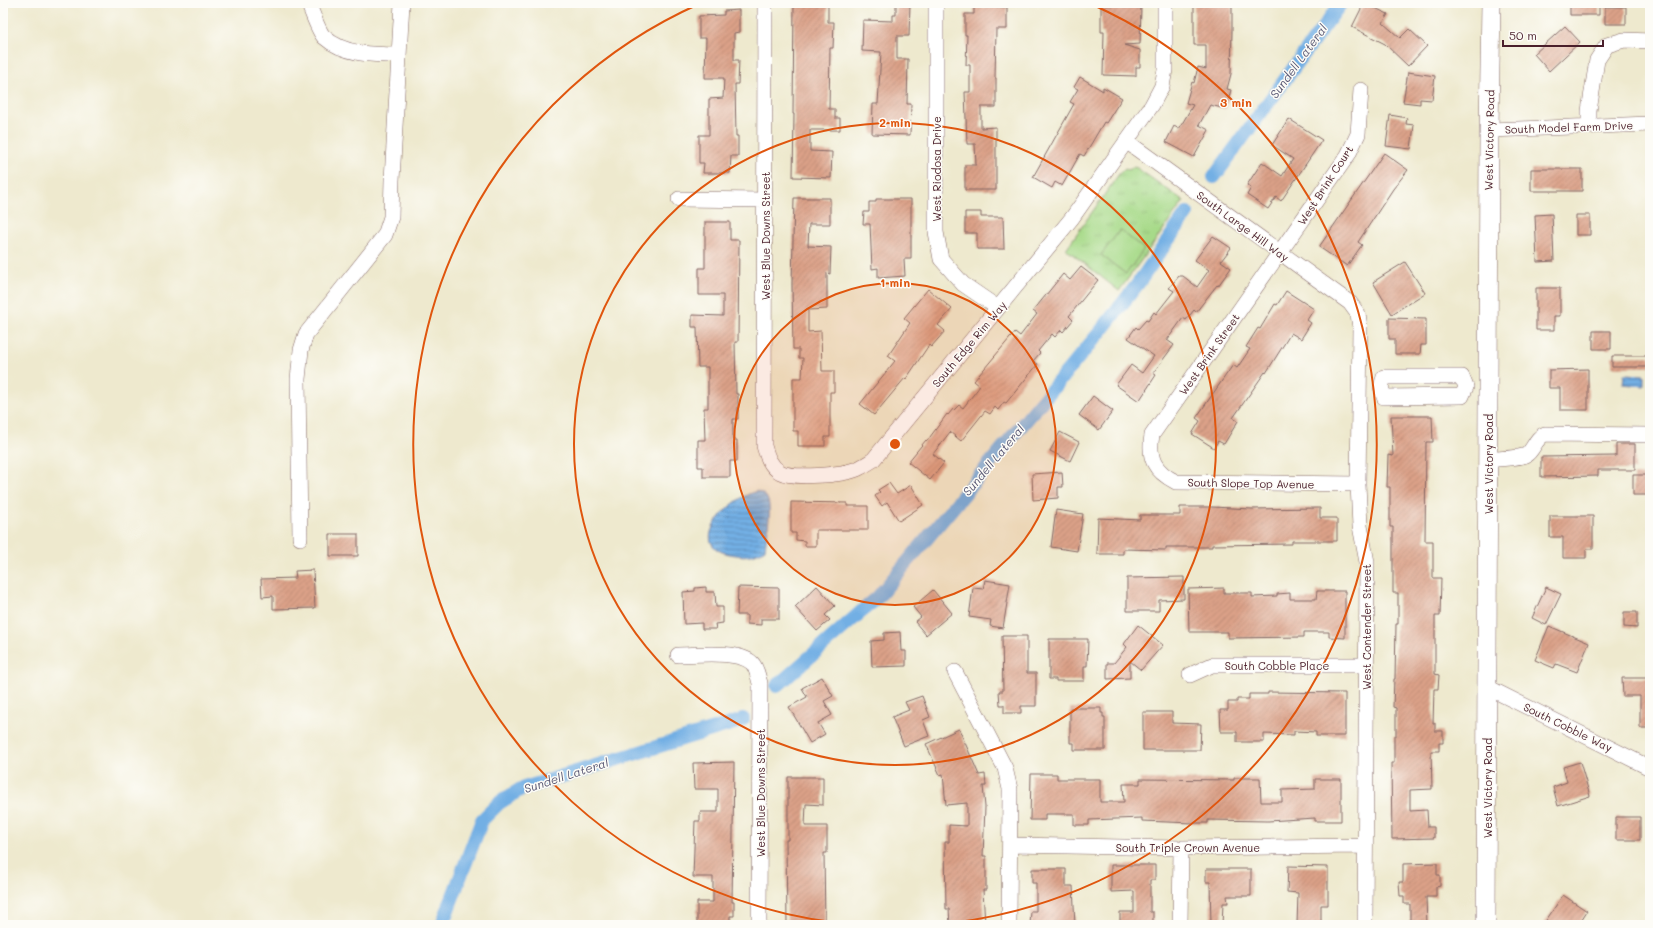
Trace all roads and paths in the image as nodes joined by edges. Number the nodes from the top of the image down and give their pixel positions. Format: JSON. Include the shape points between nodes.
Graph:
{"nodes":[{"id":1,"x":308,"y":3,"type":"edge"},
{"id":2,"x":402,"y":3,"type":"edge"},
{"id":3,"x":765,"y":3,"type":"edge"},
{"id":4,"x":936,"y":3,"type":"edge"},
{"id":5,"x":1165,"y":3,"type":"edge"},
{"id":6,"x":1491,"y":3,"type":"edge"},
{"id":7,"x":1650,"y":41,"type":"edge"},
{"id":8,"x":399,"y":55,"type":"junction"},
{"id":9,"x":1361,"y":90,"type":"dead end"},
{"id":10,"x":1650,"y":124,"type":"edge"},
{"id":11,"x":1589,"y":126,"type":"junction"},
{"id":12,"x":1489,"y":130,"type":"junction"},
{"id":13,"x":1126,"y":141,"type":"junction"},
{"id":14,"x":679,"y":199,"type":"dead end"},
{"id":15,"x":765,"y":200,"type":"junction"},
{"id":16,"x":1280,"y":253,"type":"junction"},
{"id":17,"x":998,"y":308,"type":"junction"},
{"id":18,"x":1358,"y":314,"type":"joint"},
{"id":19,"x":1359,"y":387,"type":"junction"},
{"id":20,"x":1488,"y":388,"type":"junction"},
{"id":21,"x":1650,"y":435,"type":"edge"},
{"id":22,"x":1152,"y":460,"type":"joint"},
{"id":23,"x":1488,"y":460,"type":"junction"},
{"id":24,"x":773,"y":466,"type":"joint"},
{"id":25,"x":1358,"y":484,"type":"junction"},
{"id":26,"x":300,"y":538,"type":"dead end"},
{"id":27,"x":678,"y":655,"type":"dead end"},
{"id":28,"x":1366,"y":665,"type":"junction"},
{"id":29,"x":955,"y":672,"type":"dead end"},
{"id":30,"x":1190,"y":675,"type":"dead end"},
{"id":31,"x":1487,"y":687,"type":"junction"},
{"id":32,"x":1650,"y":768,"type":"edge"},
{"id":33,"x":1010,"y":845,"type":"junction"},
{"id":34,"x":1365,"y":846,"type":"junction"},
{"id":35,"x":1181,"y":848,"type":"junction"},
{"id":36,"x":759,"y":925,"type":"edge"},
{"id":37,"x":1010,"y":925,"type":"edge"},
{"id":38,"x":1180,"y":925,"type":"edge"},
{"id":39,"x":1365,"y":925,"type":"edge"},
{"id":40,"x":1486,"y":925,"type":"edge"}],
"edges":[{"from":1,"to":8,"type":"street","via":[[324,36],[345,49],[374,55]]},
{"from":2,"to":8,"type":"street"},
{"from":3,"to":15,"type":"street","name":"West Blue Downs Street"},
{"from":4,"to":17,"type":"street","name":"West Riodosa Drive","via":[[938,246],[941,259],[963,284]]},
{"from":5,"to":13,"type":"street","name":"South Edge Rim Way","via":[[1165,70],[1162,86],[1152,105]]},
{"from":6,"to":12,"type":"main road","name":"West Victory Road"},
{"from":7,"to":11,"type":"street","via":[[1624,40],[1607,45],[1597,60]]},
{"from":8,"to":26,"type":"street","via":[[391,217],[385,235],[306,334],[301,350],[298,379]]},
{"from":9,"to":16,"type":"street","name":"West Brink Court","via":[[1358,134],[1348,154]]},
{"from":10,"to":11,"type":"street","name":"South Model Farm Drive"},
{"from":11,"to":12,"type":"street","name":"South Model Farm Drive"},
{"from":12,"to":20,"type":"main road","name":"West Victory Road"},
{"from":13,"to":16,"type":"street","name":"South Large Hill Way"},
{"from":13,"to":17,"type":"street","name":"South Edge Rim Way","via":[[1072,218]]},
{"from":14,"to":15,"type":"street"},
{"from":15,"to":24,"type":"street","name":"West Blue Downs Street","via":[[764,446]]},
{"from":16,"to":18,"type":"street","name":"South Large Hill Way","via":[[1350,303]]},
{"from":16,"to":22,"type":"street","name":"West Brink Street","via":[[1152,435]]},
{"from":17,"to":24,"type":"street","name":"South Edge Rim Way","via":[[873,460],[858,469],[838,474],[788,475]]},
{"from":18,"to":19,"type":"street","name":"West Contender Street"},
{"from":19,"to":20,"type":"street","via":[[1381,387],[1384,377],[1462,377],[1466,388]]},
{"from":19,"to":25,"type":"street","name":"West Contender Street"},
{"from":20,"to":23,"type":"main road","name":"West Victory Road"},
{"from":21,"to":23,"type":"street","via":[[1545,434],[1537,438],[1525,456]]},
{"from":22,"to":25,"type":"street","name":"South Slope Top Avenue","via":[[1167,478],[1176,482]]},
{"from":23,"to":31,"type":"main road","name":"West Victory Road"},
{"from":25,"to":28,"type":"street","name":"West Contender Street","via":[[1360,526],[1366,562]]},
{"from":27,"to":36,"type":"street","name":"West Blue Downs Street","via":[[731,655],[752,663],[757,673],[760,683]]},
{"from":28,"to":30,"type":"street","name":"South Cobble Place","via":[[1212,665]]},
{"from":28,"to":34,"type":"street","name":"West Contender Street"},
{"from":29,"to":33,"type":"street","via":[[1009,779]]},
{"from":31,"to":32,"type":"street","name":"South Cobble Way"},
{"from":31,"to":40,"type":"main road","name":"West Victory Road"},
{"from":33,"to":35,"type":"street","name":"South Triple Crown Avenue"},
{"from":33,"to":37,"type":"street"},
{"from":34,"to":35,"type":"street","name":"South Triple Crown Avenue"},
{"from":34,"to":39,"type":"street","name":"West Contender Street"},
{"from":35,"to":38,"type":"street"}]}
